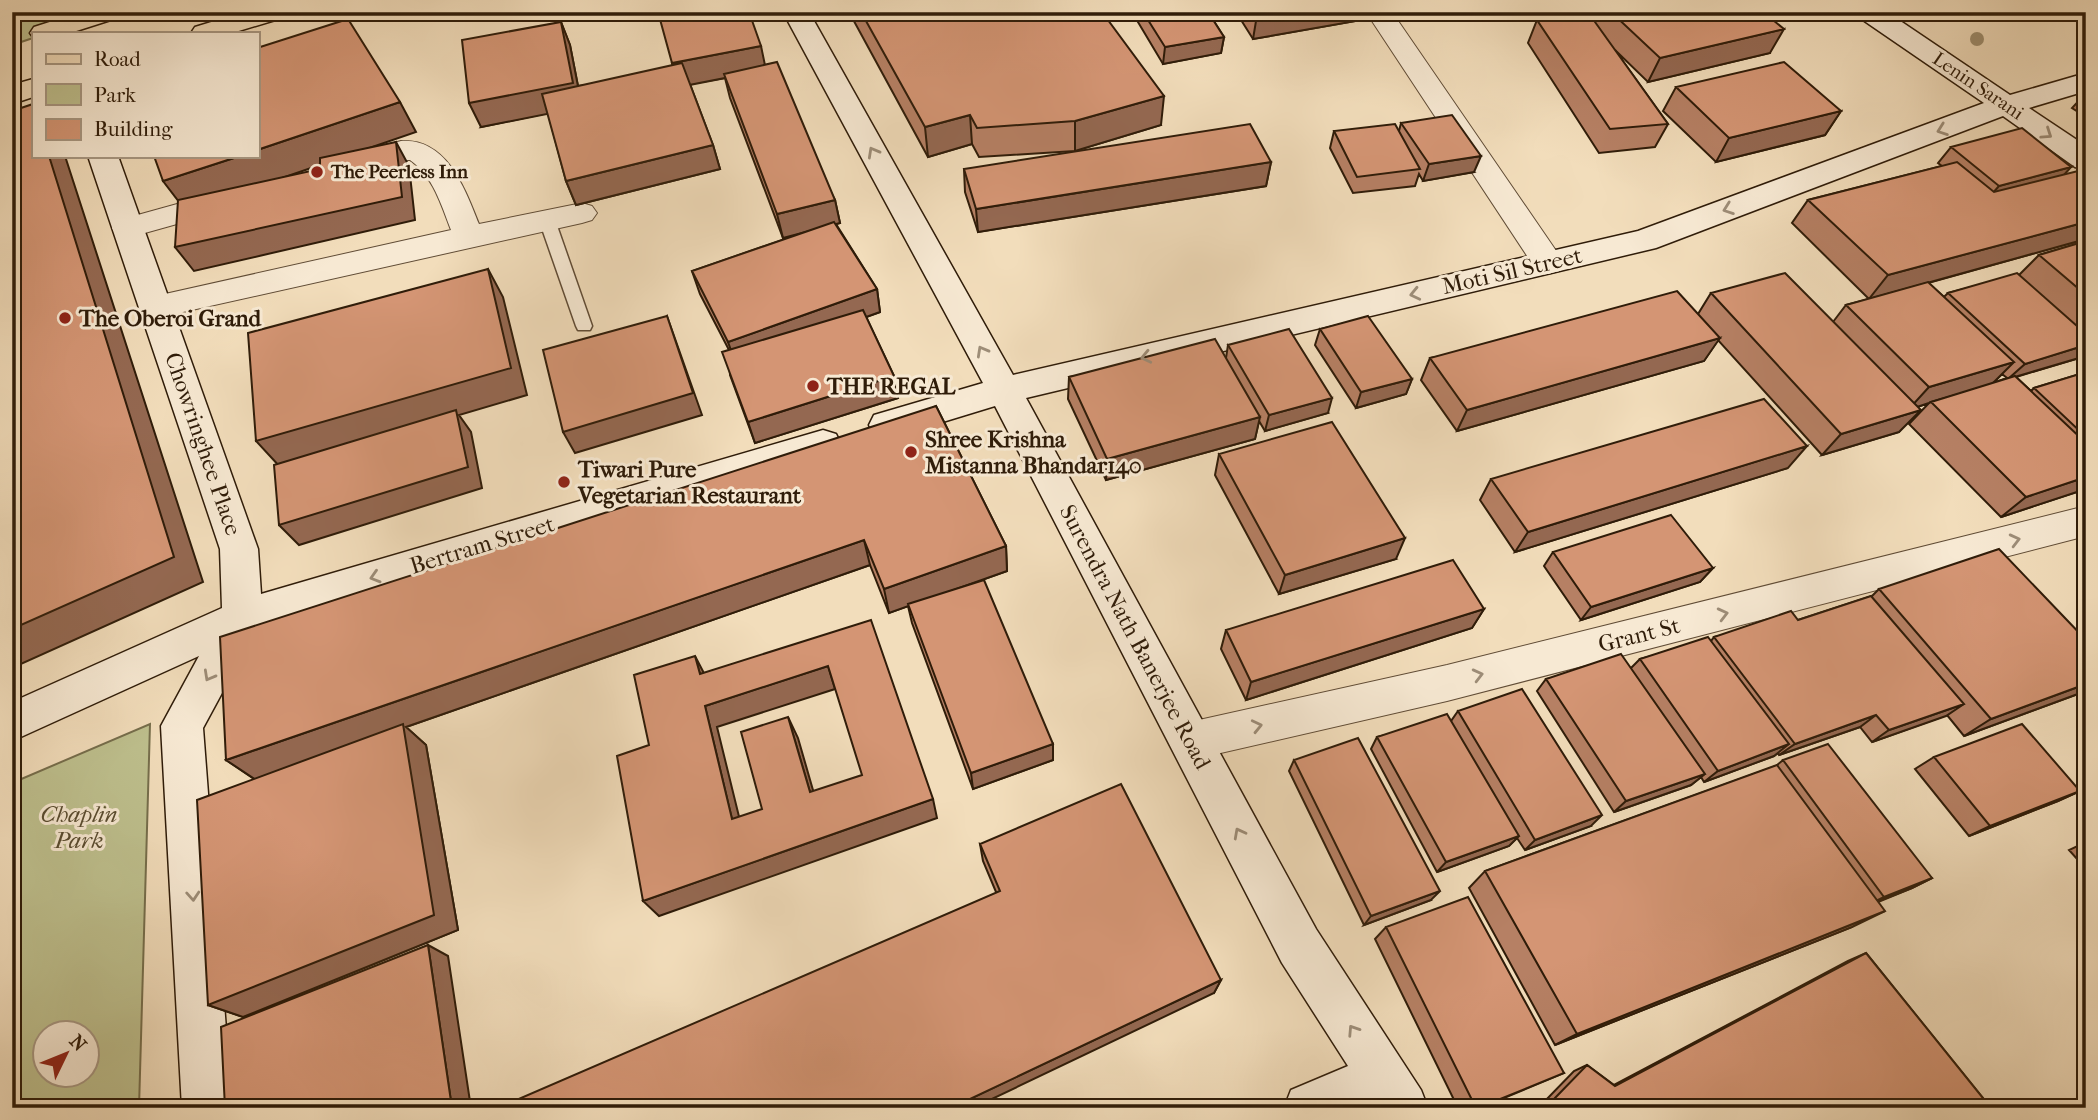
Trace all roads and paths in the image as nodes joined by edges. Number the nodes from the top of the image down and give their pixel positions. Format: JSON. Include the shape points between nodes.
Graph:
{"nodes":[{"id":1,"x":108,"y":12,"type":"edge"},
{"id":2,"x":273,"y":12,"type":"edge"},
{"id":3,"x":796,"y":12,"type":"edge"},
{"id":4,"x":1379,"y":12,"type":"edge"},
{"id":5,"x":1869,"y":12,"type":"edge"},
{"id":6,"x":48,"y":32,"type":"edge"},
{"id":7,"x":208,"y":32,"type":"edge"},
{"id":8,"x":2086,"y":82,"type":"edge"},
{"id":9,"x":32,"y":88,"type":"edge"},
{"id":10,"x":12,"y":95,"type":"edge"},
{"id":11,"x":2006,"y":106,"type":"junction"},
{"id":12,"x":104,"y":158,"type":"edge"},
{"id":13,"x":2086,"y":160,"type":"edge"},
{"id":14,"x":326,"y":172,"type":"edge"},
{"id":15,"x":246,"y":195,"type":"edge"},
{"id":16,"x":582,"y":213,"type":"dead end"},
{"id":17,"x":547,"y":220,"type":"junction"},
{"id":18,"x":127,"y":228,"type":"junction"},
{"id":19,"x":469,"y":236,"type":"junction"},
{"id":20,"x":1548,"y":262,"type":"junction"},
{"id":21,"x":156,"y":307,"type":"junction"},
{"id":22,"x":584,"y":326,"type":"dead end"},
{"id":23,"x":1004,"y":390,"type":"junction"},
{"id":24,"x":2086,"y":521,"type":"edge"},
{"id":25,"x":1976,"y":550,"type":"junction"},
{"id":26,"x":2004,"y":581,"type":"edge"},
{"id":27,"x":242,"y":617,"type":"junction"},
{"id":28,"x":12,"y":722,"type":"edge"},
{"id":29,"x":1190,"y":741,"type":"junction"},
{"id":30,"x":1393,"y":1092,"type":"edge"},
{"id":31,"x":207,"y":1108,"type":"edge"},
{"id":32,"x":1309,"y":1108,"type":"edge"}],
"edges":[{"from":1,"to":6,"type":"main road"},
{"from":2,"to":7,"type":"main road"},
{"from":23,"to":3,"type":"street","name":"Surendra Nath Banerjee Road","one_way":true},
{"from":4,"to":20,"type":"street"},
{"from":5,"to":11,"type":"street","name":"Lenin Sarani"},
{"from":8,"to":11,"type":"street","name":"Moti Sil Street"},
{"from":9,"to":10,"type":"main road"},
{"from":11,"to":13,"type":"street","name":"Lenin Sarani","one_way":true},
{"from":11,"to":20,"type":"street","name":"Moti Sil Street","one_way":true,"via":[[1645,240]]},
{"from":12,"to":18,"type":"street","name":"Chowringhee Place"},
{"from":14,"to":19,"type":"street","via":[[406,150],[418,151],[437,165]]},
{"from":15,"to":18,"type":"street"},
{"from":16,"to":17,"type":"street"},
{"from":17,"to":19,"type":"street"},
{"from":17,"to":22,"type":"lane"},
{"from":18,"to":21,"type":"street","name":"Chowringhee Place"},
{"from":19,"to":21,"type":"street"},
{"from":20,"to":23,"type":"street","name":"Moti Sil Street","one_way":true},
{"from":21,"to":27,"type":"street","name":"Chowringhee Place","via":[[239,549]]},
{"from":23,"to":27,"type":"street","name":"Bertram Street","one_way":true},
{"from":23,"to":29,"type":"street","name":"Surendra Nath Banerjee Road"},
{"from":25,"to":24,"type":"street","name":"Grant St","one_way":true},
{"from":25,"to":26,"type":"street"},
{"from":29,"to":25,"type":"street","name":"Grant St","one_way":true,"via":[[1447,683]]},
{"from":27,"to":28,"type":"street","name":"Bertram Street"},
{"from":27,"to":31,"type":"street","one_way":true,"via":[[182,726]]},
{"from":30,"to":29,"type":"street","name":"Surendra Nath Banerjee Road","one_way":true,"via":[[1299,946]]},
{"from":30,"to":32,"type":"street"}]}
